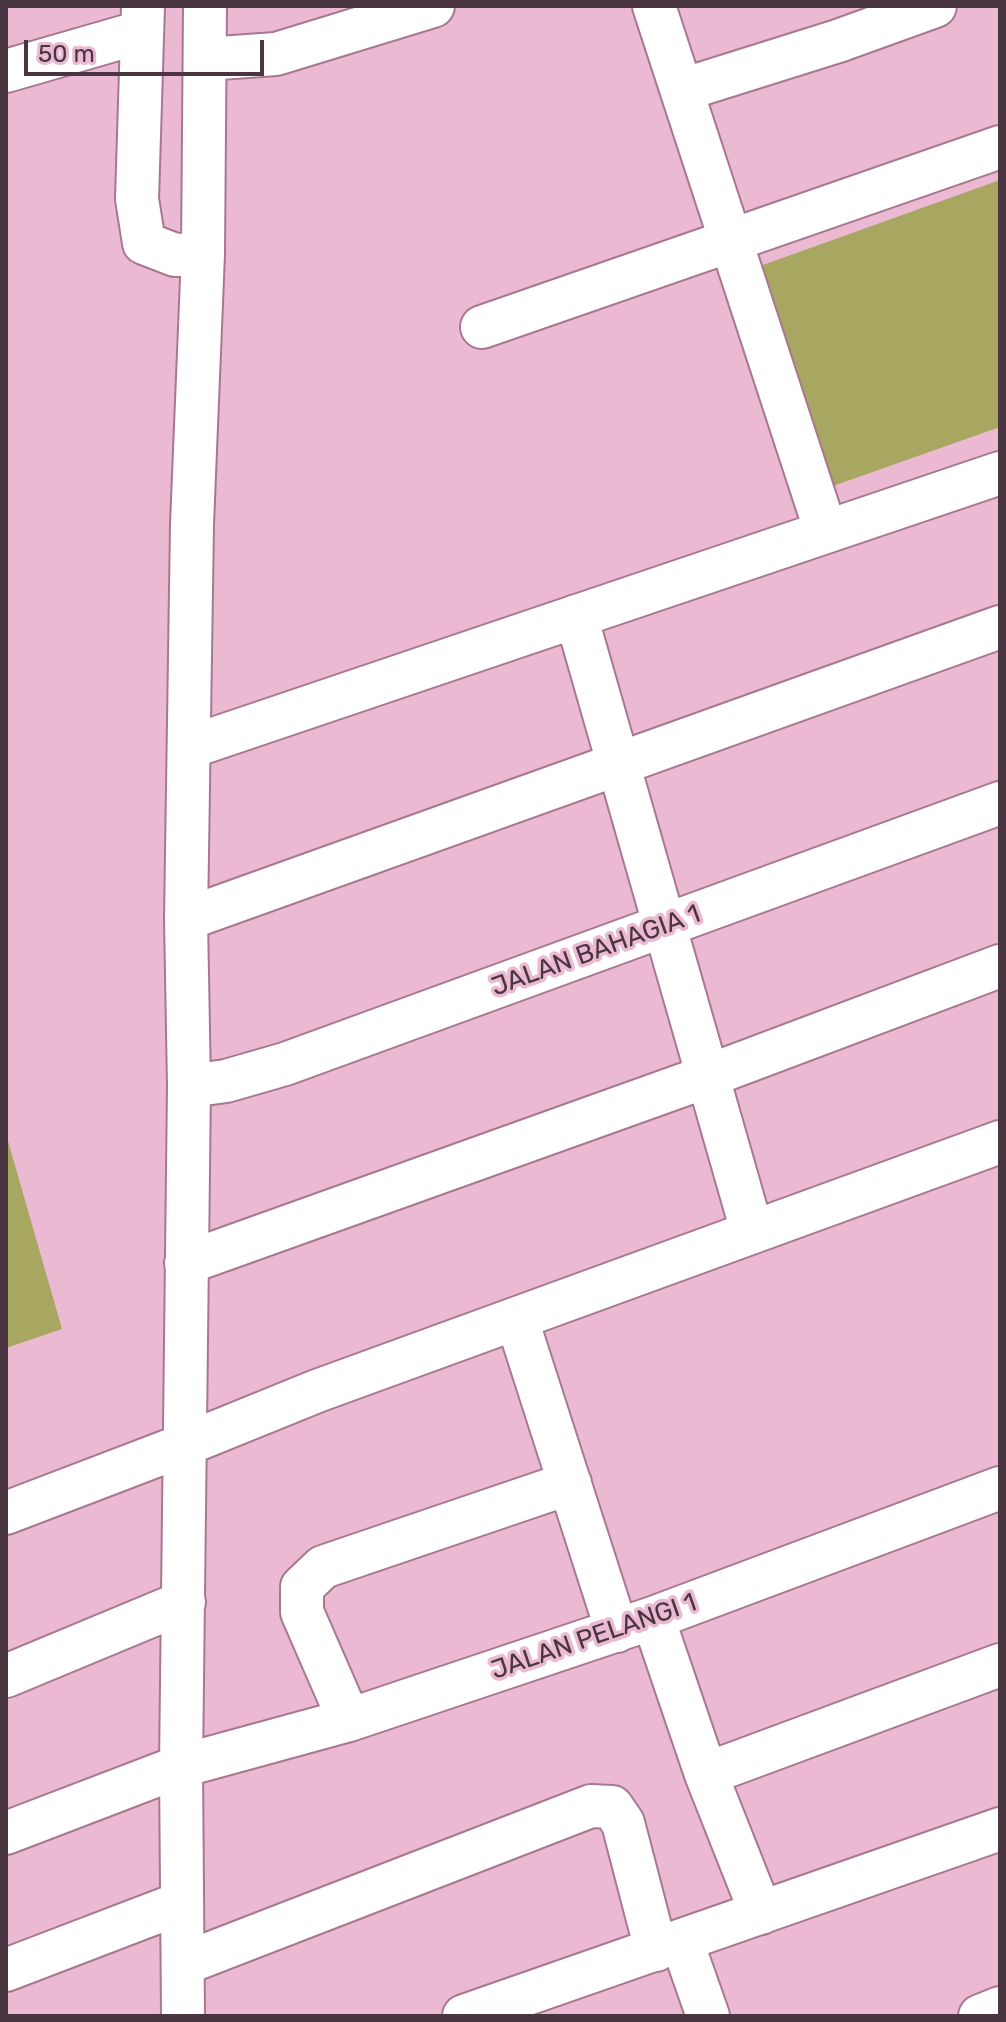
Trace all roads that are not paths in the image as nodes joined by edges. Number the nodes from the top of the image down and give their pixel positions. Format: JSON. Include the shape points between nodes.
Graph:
{"nodes":[{"id":1,"x":205,"y":6,"type":"edge"},
{"id":2,"x":654,"y":6,"type":"edge"},
{"id":3,"x":935,"y":6,"type":"edge"},
{"id":4,"x":414,"y":9,"type":"edge"},
{"id":5,"x":142,"y":19,"type":"edge"},
{"id":6,"x":205,"y":59,"type":"junction"},
{"id":7,"x":6,"y":71,"type":"edge"},
{"id":8,"x":682,"y":90,"type":"junction"},
{"id":9,"x":1000,"y":147,"type":"edge"},
{"id":10,"x":731,"y":241,"type":"junction"},
{"id":11,"x":203,"y":254,"type":"junction"},
{"id":12,"x":482,"y":327,"type":"dead end"},
{"id":13,"x":1000,"y":473,"type":"edge"},
{"id":14,"x":826,"y":532,"type":"junction"},
{"id":15,"x":576,"y":616,"type":"junction"},
{"id":16,"x":1000,"y":627,"type":"edge"},
{"id":17,"x":190,"y":747,"type":"junction"},
{"id":18,"x":618,"y":765,"type":"junction"},
{"id":19,"x":1000,"y":803,"type":"edge"},
{"id":20,"x":186,"y":919,"type":"junction"},
{"id":21,"x":665,"y":927,"type":"junction"},
{"id":22,"x":1000,"y":966,"type":"edge"},
{"id":23,"x":708,"y":1076,"type":"junction"},
{"id":24,"x":189,"y":1086,"type":"junction"},
{"id":25,"x":1000,"y":1142,"type":"edge"},
{"id":26,"x":752,"y":1231,"type":"junction"},
{"id":27,"x":186,"y":1263,"type":"junction"},
{"id":28,"x":517,"y":1320,"type":"junction"},
{"id":29,"x":184,"y":1445,"type":"junction"},
{"id":30,"x":570,"y":1483,"type":"junction"},
{"id":31,"x":1000,"y":1488,"type":"edge"},
{"id":32,"x":6,"y":1513,"type":"edge"},
{"id":33,"x":184,"y":1602,"type":"junction"},
{"id":34,"x":635,"y":1624,"type":"junction"},
{"id":35,"x":1000,"y":1665,"type":"edge"},
{"id":36,"x":6,"y":1676,"type":"edge"},
{"id":37,"x":349,"y":1720,"type":"junction"},
{"id":38,"x":181,"y":1766,"type":"junction"},
{"id":39,"x":706,"y":1774,"type":"junction"},
{"id":40,"x":1000,"y":1829,"type":"edge"},
{"id":41,"x":6,"y":1833,"type":"edge"},
{"id":42,"x":181,"y":1903,"type":"junction"},
{"id":43,"x":761,"y":1913,"type":"junction"},
{"id":44,"x":669,"y":1946,"type":"junction"},
{"id":45,"x":183,"y":1964,"type":"junction"},
{"id":46,"x":6,"y":1970,"type":"edge"},
{"id":47,"x":1000,"y":2008,"type":"edge"},
{"id":48,"x":183,"y":2016,"type":"edge"},
{"id":49,"x":464,"y":2016,"type":"edge"},
{"id":50,"x":708,"y":2016,"type":"edge"},
{"id":51,"x":980,"y":2016,"type":"edge"}],
"edges":[{"from":1,"to":6,"type":"street"},
{"from":2,"to":8,"type":"street"},
{"from":3,"to":8,"type":"street"},
{"from":4,"to":6,"type":"street","via":[[276,54]]},
{"from":5,"to":7,"type":"street"},
{"from":5,"to":11,"type":"street","via":[[137,199],[144,243],[175,255]]},
{"from":6,"to":11,"type":"street"},
{"from":8,"to":10,"type":"street"},
{"from":9,"to":10,"type":"street"},
{"from":10,"to":12,"type":"street"},
{"from":10,"to":14,"type":"street"},
{"from":11,"to":17,"type":"street"},
{"from":13,"to":14,"type":"street"},
{"from":14,"to":15,"type":"street"},
{"from":15,"to":17,"type":"street"},
{"from":15,"to":18,"type":"street"},
{"from":16,"to":18,"type":"street"},
{"from":17,"to":20,"type":"street"},
{"from":18,"to":20,"type":"street"},
{"from":18,"to":21,"type":"street"},
{"from":19,"to":21,"type":"street","name":"JALAN BAHAGIA 1"},
{"from":20,"to":24,"type":"street"},
{"from":21,"to":23,"type":"street"},
{"from":21,"to":24,"type":"street","name":"JALAN BAHAGIA 1","via":[[285,1064]]},
{"from":22,"to":23,"type":"street"},
{"from":23,"to":26,"type":"street"},
{"from":23,"to":27,"type":"street"},
{"from":24,"to":27,"type":"street"},
{"from":25,"to":26,"type":"street"},
{"from":26,"to":28,"type":"street"},
{"from":27,"to":29,"type":"street"},
{"from":28,"to":29,"type":"street"},
{"from":28,"to":30,"type":"street"},
{"from":29,"to":32,"type":"street"},
{"from":29,"to":33,"type":"street"},
{"from":30,"to":34,"type":"street"},
{"from":30,"to":37,"type":"street","via":[[323,1567],[302,1587],[302,1612]]},
{"from":31,"to":34,"type":"street","name":"JALAN PELANGI 1"},
{"from":33,"to":36,"type":"street"},
{"from":33,"to":38,"type":"street"},
{"from":34,"to":37,"type":"street","name":"JALAN PELANGI 1"},
{"from":34,"to":39,"type":"street"},
{"from":35,"to":39,"type":"street"},
{"from":37,"to":38,"type":"street","name":"JALAN PELANGI 1"},
{"from":38,"to":41,"type":"street","name":"JALAN PELANGI 1"},
{"from":38,"to":42,"type":"street"},
{"from":39,"to":43,"type":"street"},
{"from":40,"to":43,"type":"street"},
{"from":42,"to":45,"type":"street"},
{"from":42,"to":46,"type":"street"},
{"from":43,"to":44,"type":"street"},
{"from":44,"to":45,"type":"street","via":[[623,1823],[612,1807],[591,1806]]},
{"from":44,"to":49,"type":"street"},
{"from":44,"to":50,"type":"street"},
{"from":45,"to":48,"type":"street"},
{"from":47,"to":51,"type":"street"}]}
